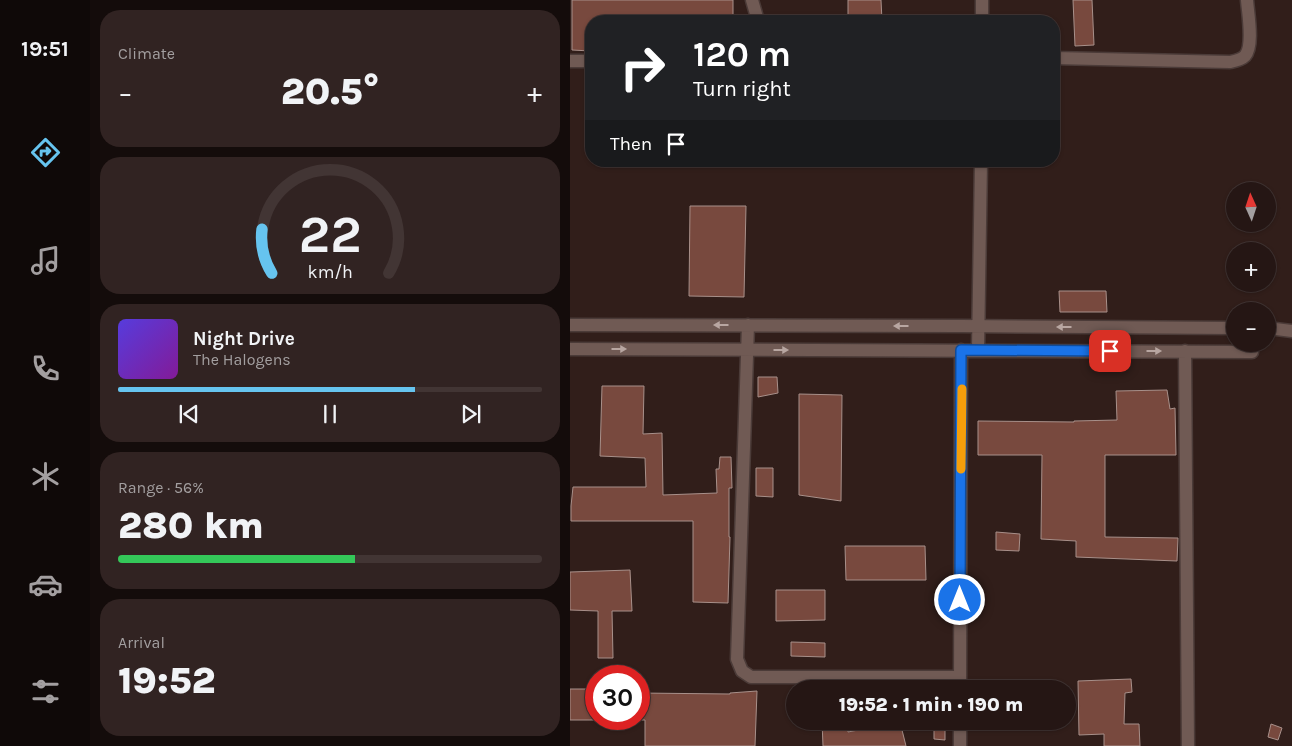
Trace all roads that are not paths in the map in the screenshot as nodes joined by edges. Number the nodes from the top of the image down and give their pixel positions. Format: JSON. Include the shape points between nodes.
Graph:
{"nodes":[{"id":1,"x":752,"y":0,"type":"edge"},
{"id":2,"x":982,"y":0,"type":"edge"},
{"id":3,"x":1247,"y":0,"type":"edge"},
{"id":4,"x":756,"y":15,"type":"edge"},
{"id":5,"x":982,"y":15,"type":"edge"},
{"id":6,"x":1060,"y":58,"type":"edge"},
{"id":7,"x":585,"y":60,"type":"edge"},
{"id":8,"x":570,"y":61,"type":"edge"},
{"id":9,"x":981,"y":167,"type":"edge"},
{"id":10,"x":570,"y":325,"type":"edge"},
{"id":11,"x":748,"y":325,"type":"junction"},
{"id":12,"x":979,"y":326,"type":"junction"},
{"id":13,"x":1226,"y":328,"type":"edge"},
{"id":14,"x":1276,"y":329,"type":"edge"},
{"id":15,"x":1292,"y":331,"type":"edge"},
{"id":16,"x":570,"y":349,"type":"edge"},
{"id":17,"x":747,"y":350,"type":"junction"},
{"id":18,"x":961,"y":350,"type":"junction"},
{"id":19,"x":978,"y":350,"type":"junction"},
{"id":20,"x":1185,"y":351,"type":"junction"},
{"id":21,"x":1226,"y":352,"type":"edge"},
{"id":22,"x":856,"y":680,"type":"edge"},
{"id":23,"x":960,"y":680,"type":"edge"},
{"id":24,"x":960,"y":730,"type":"edge"},
{"id":25,"x":960,"y":746,"type":"edge"},
{"id":26,"x":1188,"y":746,"type":"edge"}],
"edges":[{"from":1,"to":4,"type":"street"},
{"from":2,"to":5,"type":"street"},
{"from":3,"to":6,"type":"street","via":[[1250,44],[1246,54],[1235,61]]},
{"from":7,"to":8,"type":"street"},
{"from":9,"to":12,"type":"street"},
{"from":11,"to":10,"type":"street","one_way":true},
{"from":12,"to":11,"type":"street","one_way":true},
{"from":11,"to":17,"type":"street"},
{"from":13,"to":12,"type":"street","one_way":true},
{"from":12,"to":19,"type":"street"},
{"from":14,"to":15,"type":"street"},
{"from":16,"to":17,"type":"street","one_way":true},
{"from":17,"to":18,"type":"street","one_way":true},
{"from":17,"to":22,"type":"street","via":[[736,659],[742,671],[751,677]]},
{"from":18,"to":19,"type":"street"},
{"from":18,"to":23,"type":"street"},
{"from":19,"to":20,"type":"street","one_way":true},
{"from":20,"to":21,"type":"street"},
{"from":20,"to":26,"type":"street"},
{"from":24,"to":25,"type":"street"}]}
